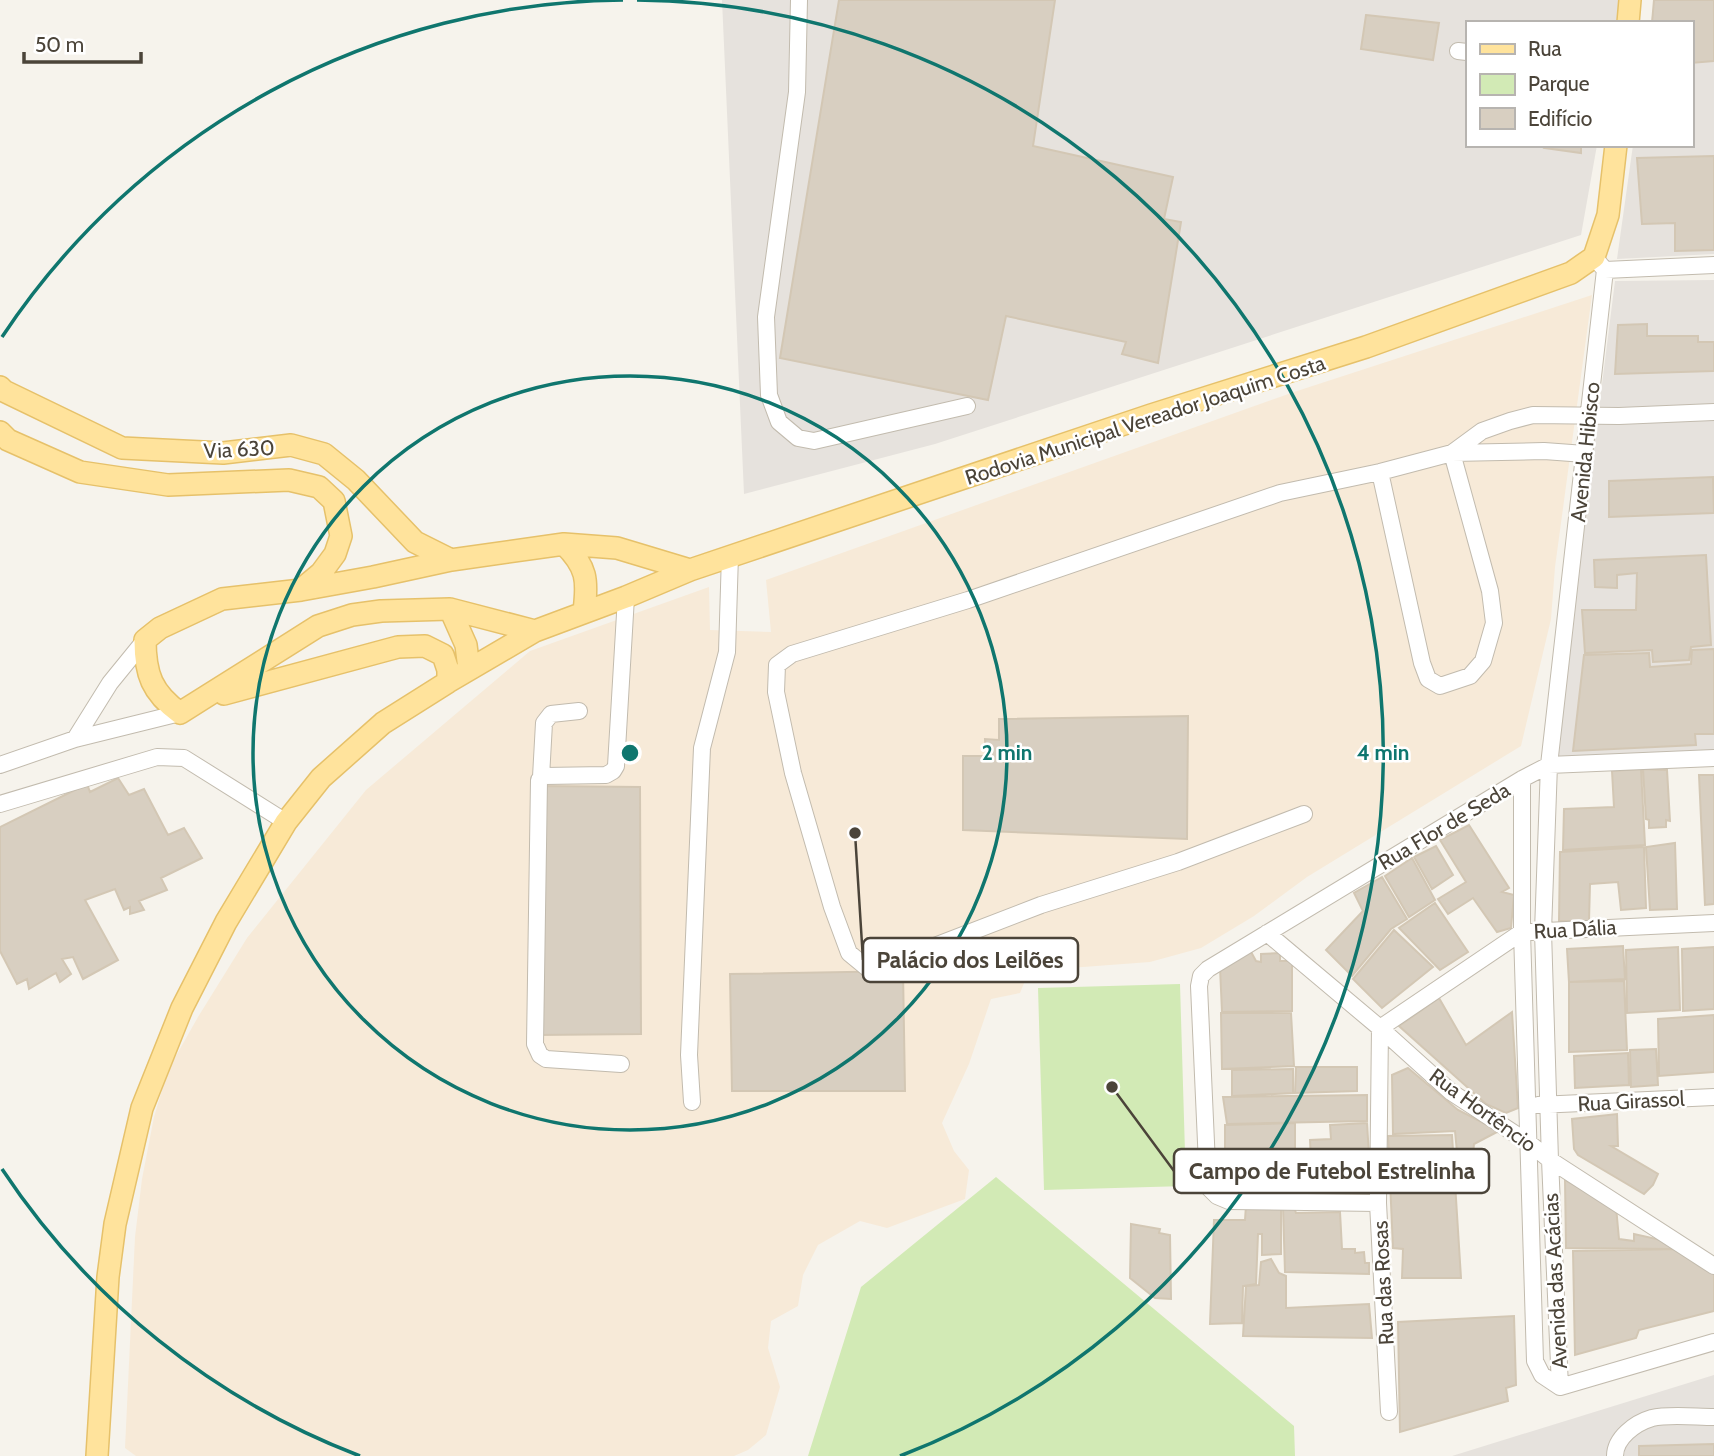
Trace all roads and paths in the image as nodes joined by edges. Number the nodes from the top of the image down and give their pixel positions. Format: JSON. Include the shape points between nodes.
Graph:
{"nodes":[{"id":1,"x":799,"y":0,"type":"edge"},
{"id":2,"x":1630,"y":0,"type":"edge"},
{"id":3,"x":1628,"y":21,"type":"edge"},
{"id":4,"x":1616,"y":147,"type":"edge"},
{"id":5,"x":1599,"y":264,"type":"junction"},
{"id":6,"x":1714,"y":265,"type":"edge"},
{"id":7,"x":0,"y":387,"type":"edge"},
{"id":8,"x":967,"y":406,"type":"dead end"},
{"id":9,"x":1714,"y":412,"type":"edge"},
{"id":10,"x":1589,"y":416,"type":"junction"},
{"id":11,"x":0,"y":432,"type":"edge"},
{"id":12,"x":1452,"y":453,"type":"junction"},
{"id":13,"x":1585,"y":454,"type":"junction"},
{"id":14,"x":1380,"y":472,"type":"junction"},
{"id":15,"x":564,"y":544,"type":"junction"},
{"id":16,"x":730,"y":555,"type":"junction"},
{"id":17,"x":451,"y":560,"type":"junction"},
{"id":18,"x":690,"y":570,"type":"junction"},
{"id":19,"x":301,"y":590,"type":"junction"},
{"id":20,"x":626,"y":597,"type":"junction"},
{"id":21,"x":450,"y":609,"type":"junction"},
{"id":22,"x":584,"y":611,"type":"junction"},
{"id":23,"x":535,"y":631,"type":"junction"},
{"id":24,"x":145,"y":640,"type":"junction"},
{"id":25,"x":469,"y":669,"type":"junction"},
{"id":26,"x":448,"y":682,"type":"junction"},
{"id":27,"x":189,"y":707,"type":"junction"},
{"id":28,"x":579,"y":711,"type":"dead end"},
{"id":29,"x":75,"y":740,"type":"junction"},
{"id":30,"x":1714,"y":758,"type":"edge"},
{"id":31,"x":0,"y":765,"type":"edge"},
{"id":32,"x":1549,"y":765,"type":"junction"},
{"id":33,"x":541,"y":777,"type":"junction"},
{"id":34,"x":1522,"y":779,"type":"junction"},
{"id":35,"x":0,"y":804,"type":"edge"},
{"id":36,"x":1304,"y":814,"type":"dead end"},
{"id":37,"x":286,"y":822,"type":"junction"},
{"id":38,"x":1714,"y":923,"type":"edge"},
{"id":39,"x":1543,"y":931,"type":"junction"},
{"id":40,"x":1522,"y":932,"type":"junction"},
{"id":41,"x":1267,"y":933,"type":"junction"},
{"id":42,"x":1380,"y":1028,"type":"junction"},
{"id":43,"x":621,"y":1063,"type":"dead end"},
{"id":44,"x":1714,"y":1097,"type":"edge"},
{"id":45,"x":692,"y":1102,"type":"dead end"},
{"id":46,"x":1548,"y":1105,"type":"junction"},
{"id":47,"x":1528,"y":1106,"type":"junction"},
{"id":48,"x":1529,"y":1143,"type":"junction"},
{"id":49,"x":1550,"y":1160,"type":"junction"},
{"id":50,"x":1378,"y":1203,"type":"junction"},
{"id":51,"x":1714,"y":1266,"type":"edge"},
{"id":52,"x":1714,"y":1342,"type":"edge"},
{"id":53,"x":1560,"y":1387,"type":"junction"},
{"id":54,"x":1389,"y":1412,"type":"dead end"},
{"id":55,"x":1714,"y":1417,"type":"edge"},
{"id":56,"x":97,"y":1456,"type":"edge"},
{"id":57,"x":1615,"y":1456,"type":"edge"}],
"edges":[{"from":1,"to":8,"type":"street","via":[[797,92],[766,317],[769,395],[779,422],[798,438],[814,441]]},
{"from":2,"to":3,"type":"main road"},
{"from":4,"to":5,"type":"main road","name":"Avenida Hibisco"},
{"from":5,"to":6,"type":"street"},
{"from":5,"to":10,"type":"street","name":"Avenida Hibisco"},
{"from":5,"to":16,"type":"main road","name":"Rodovia Municipal Vereador Joaquim Costa","via":[[1366,347]]},
{"from":7,"to":17,"type":"main road","name":"Via 630","via":[[122,448],[223,453],[291,445],[324,454],[356,480],[415,542]]},
{"from":9,"to":10,"type":"street"},
{"from":10,"to":12,"type":"street","via":[[1533,415],[1510,421],[1482,430]]},
{"from":10,"to":13,"type":"street","name":"Avenida Hibisco"},
{"from":11,"to":19,"type":"main road","name":"Via 630","via":[[8,440],[80,472],[168,485],[289,480],[319,487],[334,501],[341,536],[321,573]]},
{"from":12,"to":13,"type":"street"},
{"from":12,"to":14,"type":"street"},
{"from":12,"to":14,"type":"street","via":[[1490,591],[1494,623],[1483,661],[1470,676],[1440,686],[1428,679],[1422,663]]},
{"from":13,"to":32,"type":"street","name":"Avenida Hibisco"},
{"from":14,"to":36,"type":"street","via":[[1280,492],[968,600],[792,654],[777,665],[776,692],[812,840],[849,953],[866,967],[888,964],[1041,905],[1178,862]]},
{"from":15,"to":17,"type":"main road"},
{"from":15,"to":18,"type":"main road","via":[[617,548]]},
{"from":15,"to":22,"type":"main road","via":[[578,558],[585,575]]},
{"from":16,"to":18,"type":"main road","name":"Rodovia Municipal Vereador Joaquim Costa"},
{"from":16,"to":45,"type":"street","via":[[727,652],[702,748],[689,1055]]},
{"from":17,"to":19,"type":"main road"},
{"from":18,"to":20,"type":"main road","name":"Rodovia Municipal Vereador Joaquim Costa"},
{"from":19,"to":24,"type":"main road","via":[[222,599],[160,628]]},
{"from":20,"to":22,"type":"main road","name":"Rodovia Municipal Vereador Joaquim Costa"},
{"from":20,"to":33,"type":"street","via":[[616,766],[606,775]]},
{"from":21,"to":23,"type":"main road"},
{"from":21,"to":25,"type":"main road","via":[[466,645]]},
{"from":21,"to":27,"type":"main road","via":[[381,611],[336,619]]},
{"from":22,"to":23,"type":"main road","name":"Rodovia Municipal Vereador Joaquim Costa"},
{"from":23,"to":25,"type":"main road"},
{"from":24,"to":27,"type":"main road","via":[[150,679],[163,700]]},
{"from":24,"to":29,"type":"street","via":[[110,683]]},
{"from":25,"to":26,"type":"main road"},
{"from":26,"to":27,"type":"main road","via":[[443,655],[425,646],[398,647]]},
{"from":26,"to":37,"type":"main road","via":[[383,723],[321,778]]},
{"from":27,"to":29,"type":"street"},
{"from":28,"to":33,"type":"street","via":[[551,714],[544,723]]},
{"from":29,"to":31,"type":"street"},
{"from":30,"to":32,"type":"street","name":"Rua Flor de Seda"},
{"from":32,"to":34,"type":"street","name":"Rua Flor de Seda"},
{"from":32,"to":39,"type":"street","name":"Avenida das Acácias"},
{"from":33,"to":43,"type":"street","via":[[535,1044],[546,1059]]},
{"from":34,"to":40,"type":"street","name":"Avenida das Acácias"},
{"from":34,"to":41,"type":"street","name":"Rua Flor de Seda"},
{"from":35,"to":37,"type":"street","via":[[157,757],[184,758]]},
{"from":37,"to":56,"type":"main road","via":[[226,922],[182,1008],[142,1108],[115,1224],[108,1277]]},
{"from":38,"to":39,"type":"street","name":"Rua Dália"},
{"from":39,"to":40,"type":"street","name":"Rua Dália"},
{"from":39,"to":46,"type":"street","name":"Avenida das Acácias"},
{"from":40,"to":42,"type":"street","name":"Rua Dália"},
{"from":40,"to":47,"type":"street","name":"Avenida das Acácias"},
{"from":41,"to":42,"type":"street","name":"Rua Hortêncio"},
{"from":41,"to":50,"type":"street","name":"Rua Flor de Seda","via":[[1208,969],[1199,986],[1208,1187],[1229,1201]]},
{"from":42,"to":48,"type":"street","name":"Rua Hortêncio","via":[[1451,1093]]},
{"from":42,"to":50,"type":"street","name":"Rua das Rosas"},
{"from":44,"to":46,"type":"street","name":"Rua Girassol"},
{"from":46,"to":47,"type":"street","name":"Rua Girassol"},
{"from":46,"to":49,"type":"street","name":"Avenida das Acácias"},
{"from":47,"to":48,"type":"street","name":"Avenida das Acácias"},
{"from":48,"to":49,"type":"street","name":"Rua Hortêncio"},
{"from":48,"to":53,"type":"street","name":"Avenida das Acácias","via":[[1535,1360],[1542,1375]]},
{"from":49,"to":51,"type":"street","name":"Rua Hortêncio"},
{"from":49,"to":53,"type":"street","name":"Avenida das Acácias"},
{"from":50,"to":54,"type":"street","name":"Rua das Rosas"},
{"from":52,"to":53,"type":"street"},
{"from":55,"to":57,"type":"street","via":[[1652,1418],[1629,1429],[1615,1447]]}]}
